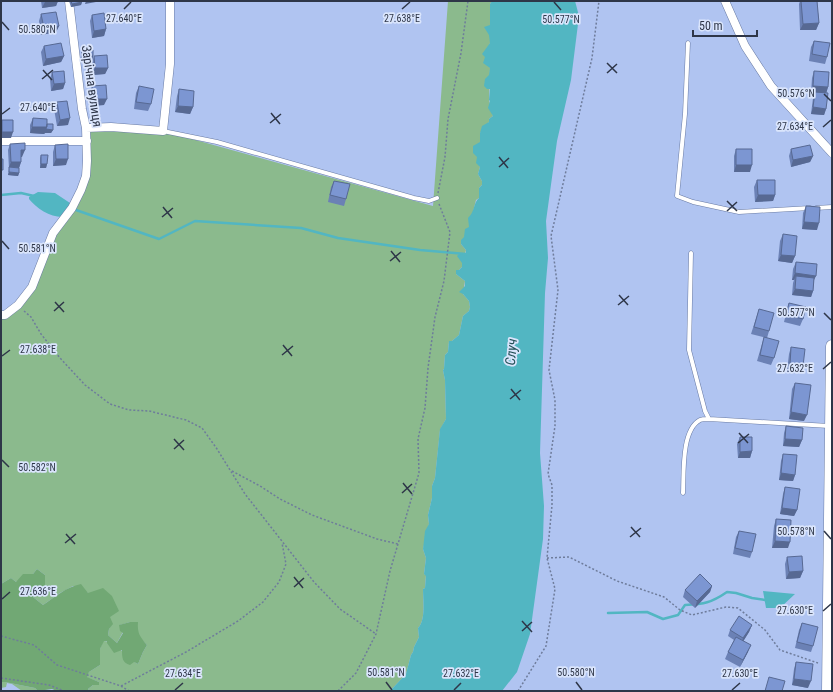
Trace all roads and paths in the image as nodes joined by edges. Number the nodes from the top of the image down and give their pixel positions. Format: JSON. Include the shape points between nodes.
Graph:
{"nodes":[{"id":1,"x":69,"y":1,"type":"edge"},
{"id":2,"x":170,"y":1,"type":"edge"},
{"id":3,"x":468,"y":1,"type":"edge"},
{"id":4,"x":599,"y":1,"type":"edge"},
{"id":5,"x":726,"y":1,"type":"edge"},
{"id":6,"x":688,"y":43,"type":"dead end"},
{"id":7,"x":86,"y":128,"type":"junction"},
{"id":8,"x":162,"y":131,"type":"junction"},
{"id":9,"x":87,"y":141,"type":"junction"},
{"id":10,"x":1,"y":142,"type":"edge"},
{"id":11,"x":832,"y":152,"type":"edge"},
{"id":12,"x":437,"y":198,"type":"junction"},
{"id":13,"x":832,"y":207,"type":"edge"},
{"id":14,"x":691,"y":253,"type":"dead end"},
{"id":15,"x":18,"y":305,"type":"junction"},
{"id":16,"x":1,"y":315,"type":"edge"},
{"id":17,"x":832,"y":346,"type":"edge"},
{"id":18,"x":709,"y":418,"type":"junction"},
{"id":19,"x":831,"y":426,"type":"edge"},
{"id":20,"x":230,"y":470,"type":"junction"},
{"id":21,"x":831,"y":474,"type":"edge"},
{"id":22,"x":683,"y":493,"type":"dead end"},
{"id":23,"x":281,"y":541,"type":"junction"},
{"id":24,"x":398,"y":544,"type":"junction"},
{"id":25,"x":547,"y":558,"type":"junction"},
{"id":26,"x":376,"y":634,"type":"junction"},
{"id":27,"x":1,"y":636,"type":"edge"},
{"id":28,"x":830,"y":667,"type":"edge"},
{"id":29,"x":1,"y":678,"type":"edge"},
{"id":30,"x":121,"y":686,"type":"junction"},
{"id":31,"x":830,"y":689,"type":"edge"},
{"id":32,"x":64,"y":691,"type":"edge"},
{"id":33,"x":128,"y":691,"type":"edge"},
{"id":34,"x":338,"y":691,"type":"edge"},
{"id":35,"x":518,"y":691,"type":"edge"}],
"edges":[{"from":1,"to":7,"type":"street","name":"Зарічна вулиця"},
{"from":2,"to":8,"type":"street","via":[[170,64]]},
{"from":3,"to":12,"type":"path"},
{"from":4,"to":25,"type":"path","via":[[592,58],[550,236],[558,290],[549,370],[555,400],[555,426],[548,474],[552,485],[552,505]]},
{"from":5,"to":11,"type":"street","via":[[746,46],[771,86]]},
{"from":6,"to":13,"type":"lane","via":[[685,114],[677,196],[739,212]]},
{"from":7,"to":8,"type":"street"},
{"from":7,"to":9,"type":"street","name":"Зарічна вулиця"},
{"from":8,"to":12,"type":"lane","via":[[217,142],[414,198],[429,201]]},
{"from":9,"to":10,"type":"street"},
{"from":9,"to":15,"type":"street","name":"Зарічна вулиця","via":[[86,176],[81,190],[72,208],[53,233],[32,287]]},
{"from":12,"to":24,"type":"path","via":[[450,232],[447,261],[418,439],[419,473]]},
{"from":14,"to":18,"type":"lane","via":[[689,350]]},
{"from":15,"to":16,"type":"street","name":"Зарічна вулиця","via":[[5,315]]},
{"from":15,"to":20,"type":"path","via":[[31,317],[60,358],[85,385],[110,404],[129,410],[149,411],[180,418],[202,428]]},
{"from":17,"to":19,"type":"main road"},
{"from":18,"to":19,"type":"lane"},
{"from":18,"to":22,"type":"lane","via":[[700,420],[690,431],[685,447]]},
{"from":19,"to":21,"type":"main road"},
{"from":20,"to":23,"type":"path"},
{"from":20,"to":24,"type":"path","via":[[312,515]]},
{"from":21,"to":28,"type":"main road"},
{"from":23,"to":26,"type":"path","via":[[328,598]]},
{"from":23,"to":30,"type":"path","via":[[286,564],[279,582],[263,602],[238,621],[186,652]]},
{"from":24,"to":26,"type":"path"},
{"from":25,"to":28,"type":"path","via":[[569,557],[617,581],[664,598],[692,615],[726,607],[738,608],[765,630],[780,650]]},
{"from":25,"to":35,"type":"path","via":[[555,589],[546,646]]},
{"from":26,"to":34,"type":"path","via":[[356,673]]},
{"from":27,"to":30,"type":"path","via":[[34,645],[57,665]]},
{"from":28,"to":31,"type":"main road"},
{"from":29,"to":32,"type":"path","via":[[49,685]]},
{"from":30,"to":33,"type":"path"}]}
